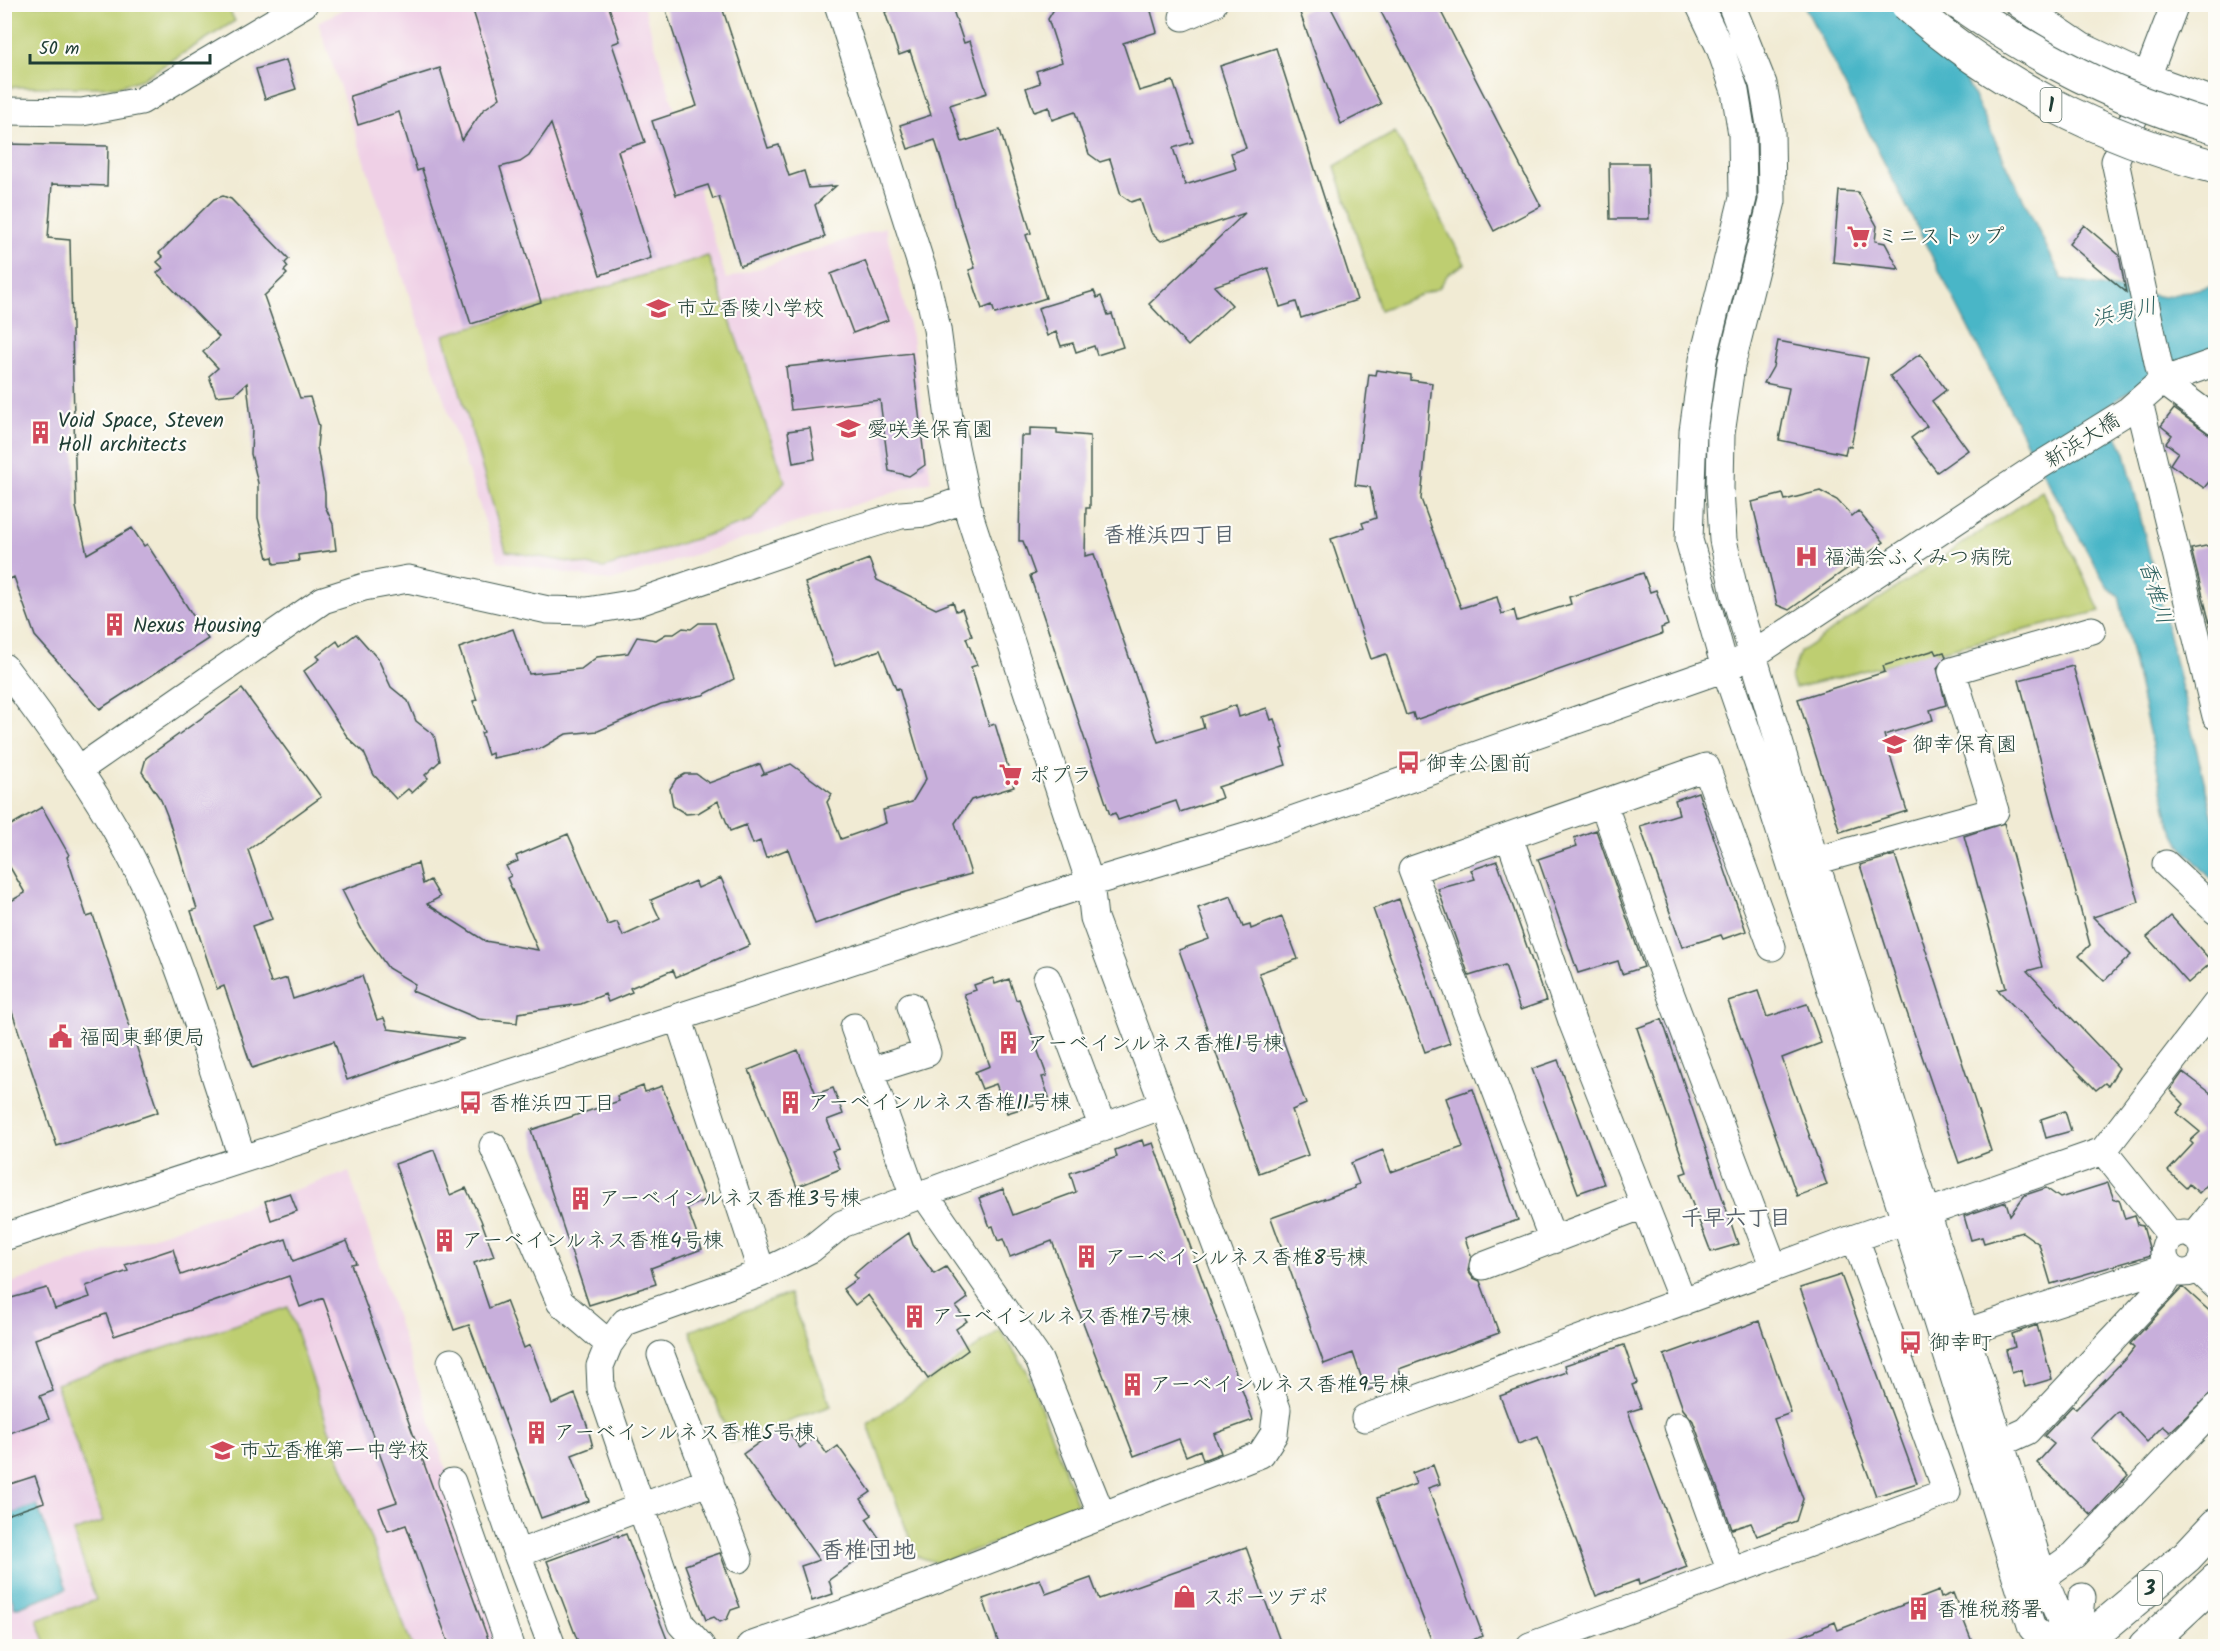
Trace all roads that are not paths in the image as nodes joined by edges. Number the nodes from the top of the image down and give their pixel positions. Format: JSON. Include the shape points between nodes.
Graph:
{"nodes":[{"id":1,"x":304,"y":4,"type":"edge"},
{"id":2,"x":838,"y":4,"type":"edge"},
{"id":3,"x":1213,"y":4,"type":"edge"},
{"id":4,"x":1699,"y":4,"type":"edge"},
{"id":5,"x":1731,"y":4,"type":"edge"},
{"id":6,"x":1907,"y":4,"type":"edge"},
{"id":7,"x":1960,"y":4,"type":"edge"},
{"id":8,"x":2019,"y":4,"type":"edge"},
{"id":9,"x":2175,"y":4,"type":"edge"},
{"id":10,"x":1183,"y":17,"type":"dead end"},
{"id":11,"x":2147,"y":77,"type":"junction"},
{"id":12,"x":2216,"y":102,"type":"edge"},
{"id":13,"x":4,"y":111,"type":"edge"},
{"id":14,"x":2216,"y":128,"type":"edge"},
{"id":15,"x":2216,"y":166,"type":"edge"},
{"id":16,"x":2216,"y":362,"type":"edge"},
{"id":17,"x":2162,"y":381,"type":"junction"},
{"id":18,"x":2134,"y":406,"type":"junction"},
{"id":19,"x":2216,"y":421,"type":"edge"},
{"id":20,"x":966,"y":499,"type":"junction"},
{"id":21,"x":2189,"y":614,"type":"junction"},
{"id":22,"x":2092,"y":630,"type":"dead end"},
{"id":23,"x":2216,"y":633,"type":"edge"},
{"id":24,"x":1753,"y":655,"type":"junction"},
{"id":25,"x":4,"y":667,"type":"edge"},
{"id":26,"x":1725,"y":668,"type":"junction"},
{"id":27,"x":2216,"y":716,"type":"edge"},
{"id":28,"x":78,"y":770,"type":"junction"},
{"id":29,"x":1603,"y":803,"type":"junction"},
{"id":30,"x":1509,"y":836,"type":"junction"},
{"id":31,"x":1815,"y":861,"type":"junction"},
{"id":32,"x":2166,"y":864,"type":"dead end"},
{"id":33,"x":1090,"y":883,"type":"junction"},
{"id":34,"x":2216,"y":912,"type":"edge"},
{"id":35,"x":1772,"y":946,"type":"dead end"},
{"id":36,"x":1047,"y":979,"type":"dead end"},
{"id":37,"x":2216,"y":1004,"type":"edge"},
{"id":38,"x":911,"y":1006,"type":"dead end"},
{"id":39,"x":678,"y":1017,"type":"junction"},
{"id":40,"x":854,"y":1028,"type":"dead end"},
{"id":41,"x":870,"y":1071,"type":"junction"},
{"id":42,"x":1163,"y":1105,"type":"junction"},
{"id":43,"x":1102,"y":1128,"type":"junction"},
{"id":44,"x":493,"y":1146,"type":"dead end"},
{"id":45,"x":2103,"y":1151,"type":"junction"},
{"id":46,"x":242,"y":1157,"type":"junction"},
{"id":47,"x":919,"y":1196,"type":"junction"},
{"id":48,"x":1644,"y":1205,"type":"junction"},
{"id":49,"x":2216,"y":1209,"type":"edge"},
{"id":50,"x":1917,"y":1217,"type":"junction"},
{"id":51,"x":1864,"y":1235,"type":"junction"},
{"id":52,"x":4,"y":1237,"type":"edge"},
{"id":53,"x":2183,"y":1237,"type":"junction"},
{"id":54,"x":1552,"y":1240,"type":"junction"},
{"id":55,"x":1483,"y":1266,"type":"dead end"},
{"id":56,"x":1774,"y":1268,"type":"junction"},
{"id":57,"x":2188,"y":1272,"type":"edge"},
{"id":58,"x":762,"y":1273,"type":"junction"},
{"id":59,"x":1683,"y":1302,"type":"junction"},
{"id":60,"x":1966,"y":1332,"type":"junction"},
{"id":61,"x":609,"y":1344,"type":"junction"},
{"id":62,"x":661,"y":1355,"type":"dead end"},
{"id":63,"x":451,"y":1362,"type":"dead end"},
{"id":64,"x":2216,"y":1407,"type":"edge"},
{"id":65,"x":1365,"y":1418,"type":"dead end"},
{"id":66,"x":1678,"y":1426,"type":"dead end"},
{"id":67,"x":2001,"y":1443,"type":"junction"},
{"id":68,"x":710,"y":1481,"type":"junction"},
{"id":69,"x":452,"y":1482,"type":"dead end"},
{"id":70,"x":642,"y":1506,"type":"junction"},
{"id":71,"x":1102,"y":1516,"type":"junction"},
{"id":72,"x":2216,"y":1525,"type":"edge"},
{"id":73,"x":517,"y":1554,"type":"junction"},
{"id":74,"x":739,"y":1559,"type":"dead end"},
{"id":75,"x":1731,"y":1572,"type":"junction"},
{"id":76,"x":2043,"y":1577,"type":"junction"},
{"id":77,"x":2216,"y":1580,"type":"edge"},
{"id":78,"x":2082,"y":1597,"type":"dead end"},
{"id":79,"x":510,"y":1647,"type":"edge"},
{"id":80,"x":552,"y":1647,"type":"edge"},
{"id":81,"x":700,"y":1647,"type":"edge"},
{"id":82,"x":750,"y":1647,"type":"edge"},
{"id":83,"x":1530,"y":1647,"type":"edge"},
{"id":84,"x":2053,"y":1647,"type":"edge"},
{"id":85,"x":2064,"y":1647,"type":"edge"},
{"id":86,"x":2078,"y":1647,"type":"edge"},
{"id":87,"x":2145,"y":1647,"type":"edge"}],
"edges":[{"from":1,"to":13,"type":"street","via":[[141,100],[82,112]]},
{"from":2,"to":20,"type":"street","via":[[926,280]]},
{"from":3,"to":10,"type":"street"},
{"from":4,"to":26,"type":"street","via":[[1735,91],[1742,134],[1743,198],[1703,360],[1692,454],[1689,540]]},
{"from":5,"to":24,"type":"street","via":[[1763,84],[1771,131],[1772,201],[1731,366],[1721,434],[1723,540]]},
{"from":6,"to":15,"type":"highway","number":"1","bridge":true,"via":[[1985,66],[2049,104],[2116,134]]},
{"from":7,"to":14,"type":"highway","number":"1","bridge":true,"via":[[2069,72],[2131,100]]},
{"from":8,"to":11,"type":"street","via":[[2081,46]]},
{"from":9,"to":11,"type":"street"},
{"from":11,"to":12,"type":"street"},
{"from":11,"to":17,"type":"street","via":[[2115,161]]},
{"from":16,"to":17,"type":"street"},
{"from":17,"to":18,"type":"street","name":"新浜大橋"},
{"from":17,"to":19,"type":"street"},
{"from":18,"to":21,"type":"street"},
{"from":18,"to":24,"type":"street","name":"新浜大橋"},
{"from":20,"to":28,"type":"street","via":[[826,538],[636,603],[587,611],[548,609],[408,579],[364,587],[323,600]]},
{"from":20,"to":33,"type":"street"},
{"from":21,"to":23,"type":"street"},
{"from":21,"to":27,"type":"street"},
{"from":22,"to":31,"type":"street","via":[[1952,671],[1995,810]]},
{"from":24,"to":26,"type":"street","name":"新浜大橋"},
{"from":24,"to":31,"type":"street"},
{"from":25,"to":28,"type":"street"},
{"from":26,"to":33,"type":"street","name":"新浜大橋","via":[[1249,835]]},
{"from":26,"to":50,"type":"street"},
{"from":28,"to":46,"type":"street","via":[[111,819],[159,916]]},
{"from":29,"to":30,"type":"street"},
{"from":29,"to":35,"type":"street","via":[[1706,767]]},
{"from":29,"to":56,"type":"street"},
{"from":30,"to":48,"type":"street","via":[[1573,1024]]},
{"from":30,"to":54,"type":"street","via":[[1412,870]]},
{"from":31,"to":50,"type":"street"},
{"from":32,"to":34,"type":"street"},
{"from":33,"to":39,"type":"street","name":"新浜大橋"},
{"from":33,"to":42,"type":"street","via":[[1094,918]]},
{"from":36,"to":43,"type":"street"},
{"from":37,"to":45,"type":"street"},
{"from":38,"to":41,"type":"street","via":[[927,1053]]},
{"from":39,"to":46,"type":"street","name":"新浜大橋"},
{"from":39,"to":58,"type":"street"},
{"from":40,"to":41,"type":"street"},
{"from":41,"to":47,"type":"street"},
{"from":42,"to":43,"type":"street"},
{"from":42,"to":71,"type":"street","via":[[1277,1409],[1274,1434],[1261,1454]]},
{"from":43,"to":47,"type":"street"},
{"from":44,"to":61,"type":"street","via":[[560,1302]]},
{"from":45,"to":50,"type":"street"},
{"from":45,"to":53,"type":"street"},
{"from":46,"to":52,"type":"street","name":"新浜大橋"},
{"from":47,"to":58,"type":"street","via":[[842,1224],[811,1249]]},
{"from":47,"to":71,"type":"street","via":[[1039,1360]]},
{"from":48,"to":54,"type":"street"},
{"from":48,"to":59,"type":"street"},
{"from":49,"to":53,"type":"street"},
{"from":50,"to":51,"type":"street"},
{"from":50,"to":60,"type":"street"},
{"from":50,"to":84,"type":"street","via":[[2032,1628]]},
{"from":51,"to":56,"type":"street"},
{"from":51,"to":75,"type":"street","via":[[1947,1492]]},
{"from":53,"to":57,"type":"street","via":[[2203,1251]]},
{"from":53,"to":57,"type":"street","via":[[2164,1248]]},
{"from":54,"to":55,"type":"street"},
{"from":56,"to":59,"type":"street"},
{"from":57,"to":60,"type":"street"},
{"from":57,"to":67,"type":"street","via":[[2163,1286],[2027,1431]]},
{"from":58,"to":61,"type":"street","via":[[625,1322]]},
{"from":59,"to":65,"type":"street"},
{"from":60,"to":67,"type":"street"},
{"from":61,"to":70,"type":"street","via":[[600,1366],[601,1389]]},
{"from":62,"to":68,"type":"street"},
{"from":63,"to":73,"type":"street"},
{"from":64,"to":76,"type":"street","via":[[2074,1555]]},
{"from":66,"to":75,"type":"street"},
{"from":67,"to":76,"type":"street"},
{"from":68,"to":70,"type":"street"},
{"from":68,"to":74,"type":"street"},
{"from":69,"to":79,"type":"street"},
{"from":70,"to":73,"type":"street"},
{"from":70,"to":81,"type":"street","via":[[681,1624]]},
{"from":71,"to":82,"type":"street"},
{"from":72,"to":86,"type":"highway","number":"3","via":[[2187,1557]]},
{"from":73,"to":80,"type":"street"},
{"from":75,"to":83,"type":"street"},
{"from":76,"to":85,"type":"street","via":[[2060,1618]]},
{"from":77,"to":87,"type":"highway","number":"3"},
{"from":78,"to":86,"type":"street"}]}
